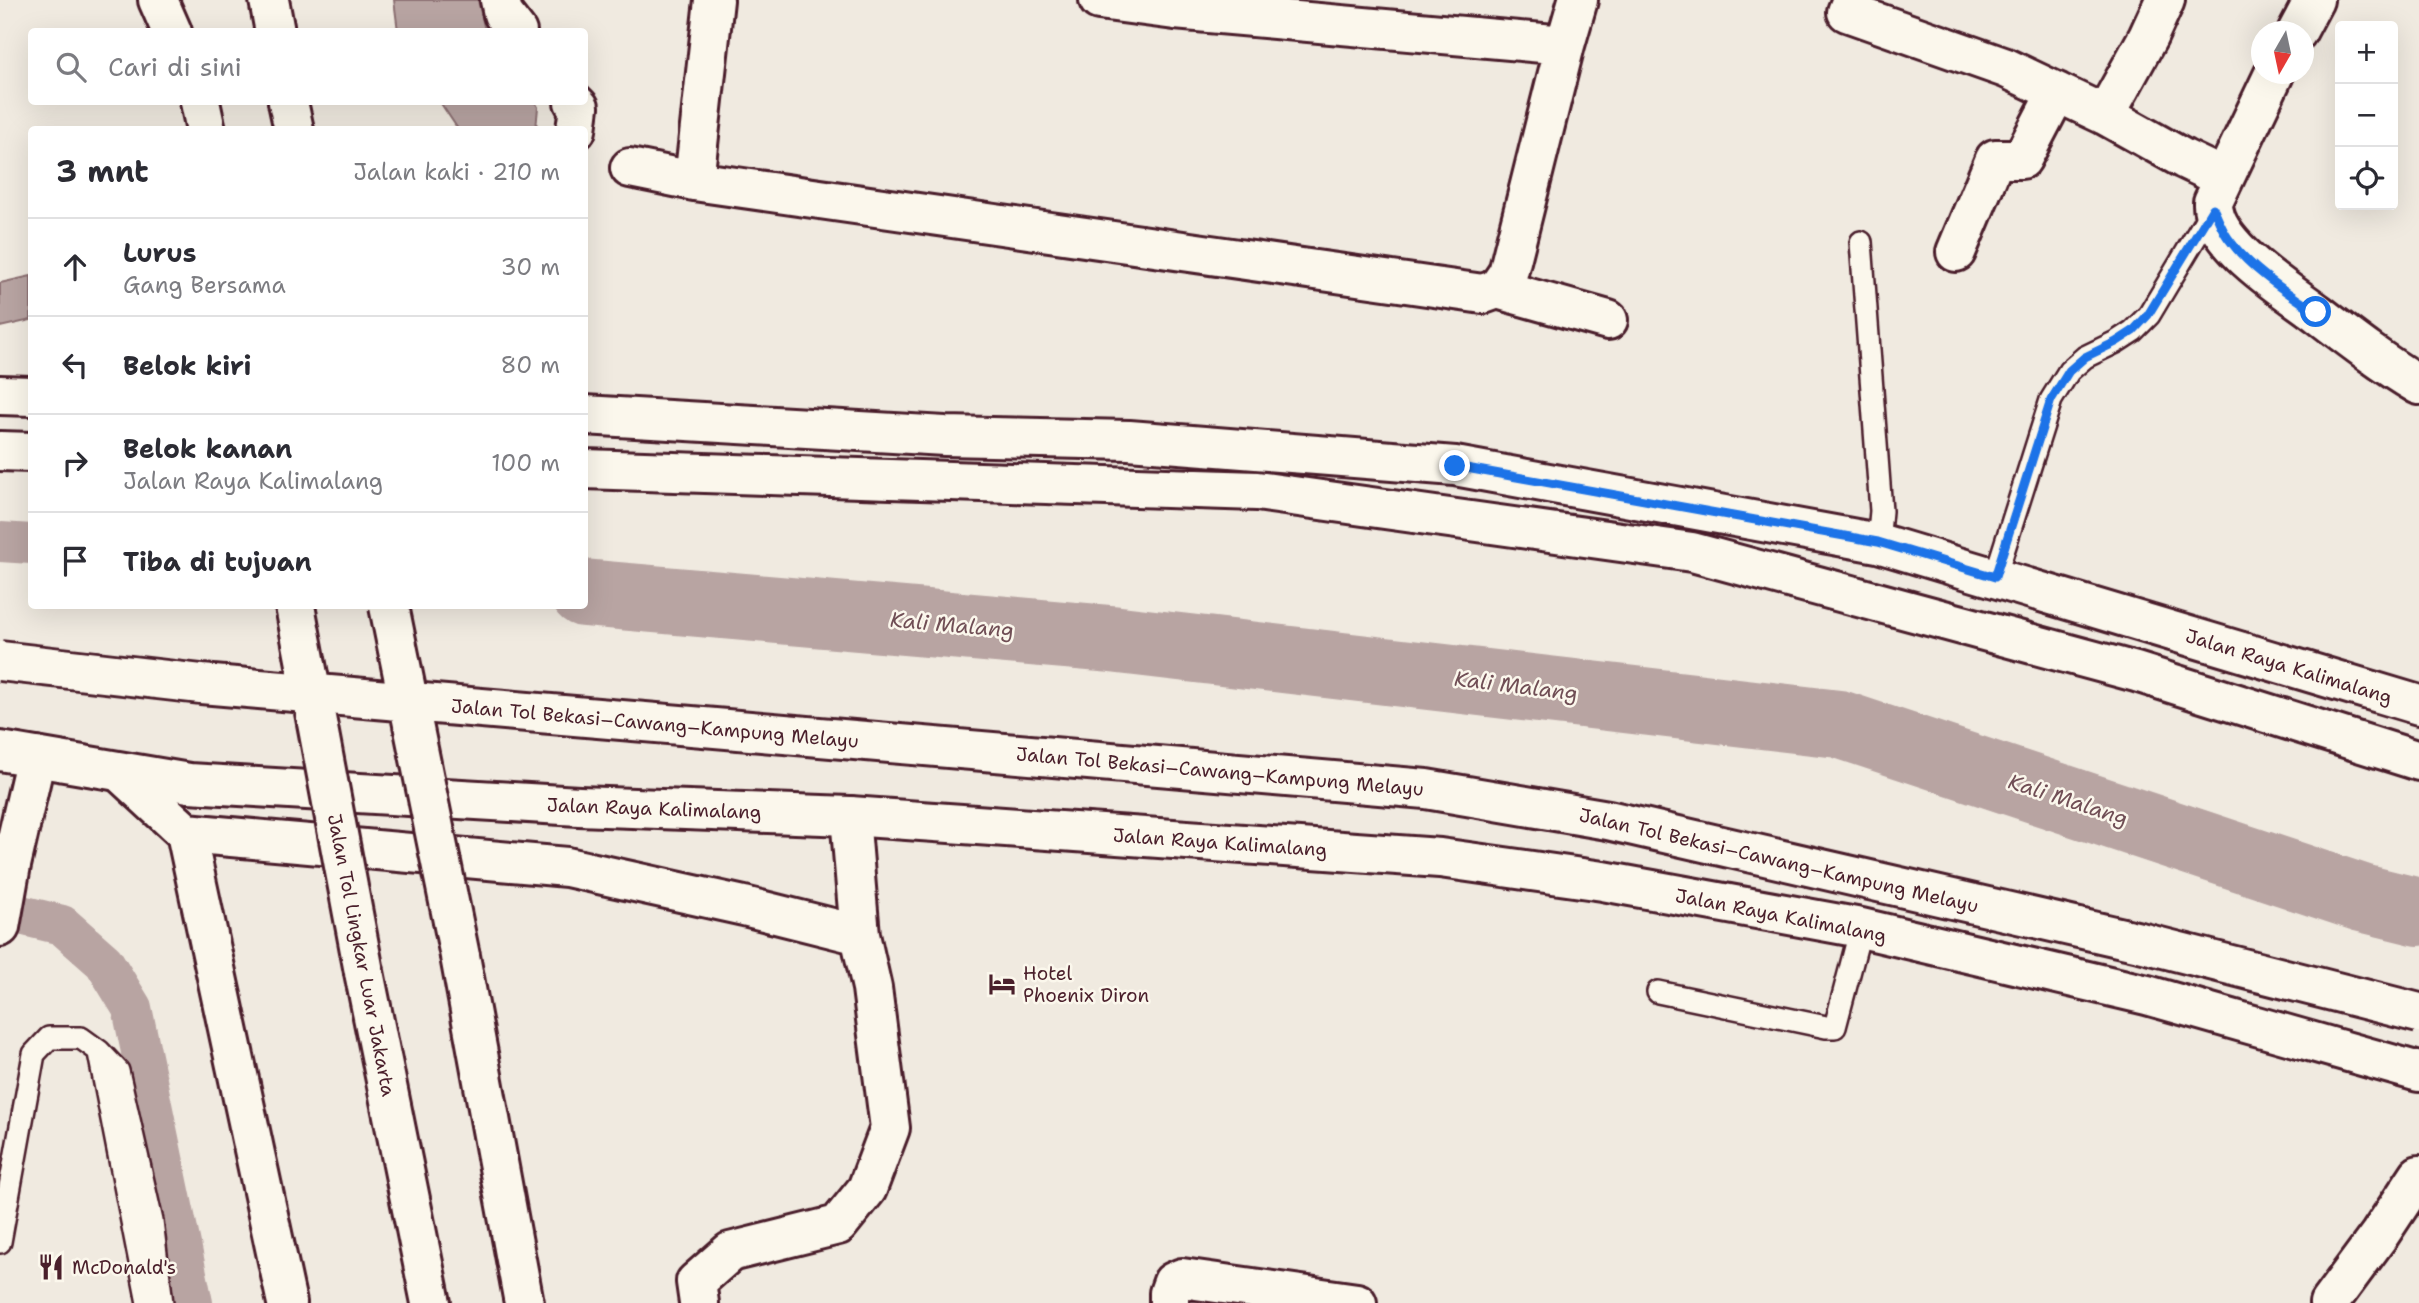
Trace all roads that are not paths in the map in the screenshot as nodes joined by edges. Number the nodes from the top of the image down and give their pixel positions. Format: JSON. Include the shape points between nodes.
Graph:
{"nodes":[{"id":1,"x":158,"y":0,"type":"edge"},
{"id":2,"x":180,"y":0,"type":"edge"},
{"id":3,"x":269,"y":0,"type":"edge"},
{"id":4,"x":500,"y":0,"type":"edge"},
{"id":5,"x":714,"y":0,"type":"edge"},
{"id":6,"x":1099,"y":0,"type":"edge"},
{"id":7,"x":1578,"y":0,"type":"edge"},
{"id":8,"x":1852,"y":0,"type":"edge"},
{"id":9,"x":2165,"y":0,"type":"edge"},
{"id":10,"x":2314,"y":0,"type":"edge"},
{"id":11,"x":2303,"y":21,"type":"edge"},
{"id":12,"x":170,"y":28,"type":"edge"},
{"id":13,"x":186,"y":28,"type":"edge"},
{"id":14,"x":274,"y":28,"type":"edge"},
{"id":15,"x":514,"y":28,"type":"edge"},
{"id":16,"x":1565,"y":46,"type":"junction"},
{"id":17,"x":2270,"y":84,"type":"edge"},
{"id":18,"x":2057,"y":92,"type":"junction"},
{"id":19,"x":201,"y":105,"type":"edge"},
{"id":20,"x":289,"y":105,"type":"edge"},
{"id":21,"x":577,"y":105,"type":"edge"},
{"id":22,"x":2105,"y":115,"type":"junction"},
{"id":23,"x":204,"y":126,"type":"edge"},
{"id":24,"x":293,"y":126,"type":"edge"},
{"id":25,"x":577,"y":126,"type":"edge"},
{"id":26,"x":630,"y":168,"type":"dead end"},
{"id":27,"x":694,"y":181,"type":"junction"},
{"id":28,"x":2219,"y":204,"type":"junction"},
{"id":29,"x":1861,"y":242,"type":"dead end"},
{"id":30,"x":1956,"y":252,"type":"dead end"},
{"id":31,"x":1497,"y":289,"type":"junction"},
{"id":32,"x":1608,"y":320,"type":"dead end"},
{"id":33,"x":2419,"y":385,"type":"edge"},
{"id":34,"x":0,"y":395,"type":"edge"},
{"id":35,"x":28,"y":396,"type":"edge"},
{"id":36,"x":588,"y":415,"type":"edge"},
{"id":37,"x":0,"y":451,"type":"edge"},
{"id":38,"x":28,"y":452,"type":"edge"},
{"id":39,"x":588,"y":469,"type":"edge"},
{"id":40,"x":1878,"y":542,"type":"junction"},
{"id":41,"x":1995,"y":577,"type":"junction"},
{"id":42,"x":296,"y":609,"type":"edge"},
{"id":43,"x":390,"y":609,"type":"edge"},
{"id":44,"x":0,"y":661,"type":"edge"},
{"id":45,"x":2419,"y":705,"type":"edge"},
{"id":46,"x":18,"y":754,"type":"edge"},
{"id":47,"x":2419,"y":761,"type":"edge"},
{"id":48,"x":120,"y":772,"type":"junction"},
{"id":49,"x":850,"y":816,"type":"junction"},
{"id":50,"x":186,"y":833,"type":"junction"},
{"id":51,"x":0,"y":927,"type":"edge"},
{"id":52,"x":1861,"y":928,"type":"junction"},
{"id":53,"x":860,"y":935,"type":"junction"},
{"id":54,"x":1658,"y":992,"type":"dead end"},
{"id":55,"x":2419,"y":1013,"type":"edge"},
{"id":56,"x":99,"y":1051,"type":"junction"},
{"id":57,"x":2409,"y":1062,"type":"edge"},
{"id":58,"x":2419,"y":1175,"type":"edge"},
{"id":59,"x":0,"y":1242,"type":"edge"},
{"id":60,"x":429,"y":1297,"type":"edge"},
{"id":61,"x":148,"y":1303,"type":"edge"},
{"id":62,"x":162,"y":1303,"type":"edge"},
{"id":63,"x":287,"y":1303,"type":"edge"},
{"id":64,"x":524,"y":1303,"type":"edge"},
{"id":65,"x":699,"y":1303,"type":"edge"},
{"id":66,"x":1168,"y":1303,"type":"edge"},
{"id":67,"x":1357,"y":1303,"type":"edge"},
{"id":68,"x":2329,"y":1303,"type":"edge"}],
"edges":[{"from":1,"to":12,"type":"main road"},
{"from":2,"to":13,"type":"main road"},
{"from":3,"to":14,"type":"main road"},
{"from":4,"to":15,"type":"main road","via":[[503,14]]},
{"from":5,"to":27,"type":"main road"},
{"from":6,"to":16,"type":"main road"},
{"from":7,"to":16,"type":"main road"},
{"from":8,"to":18,"type":"main road","via":[[1847,12],[2006,68]]},
{"from":9,"to":22,"type":"main road"},
{"from":10,"to":11,"type":"main road"},
{"from":16,"to":31,"type":"main road","via":[[1508,273]]},
{"from":17,"to":28,"type":"main road"},
{"from":18,"to":22,"type":"main road"},
{"from":18,"to":30,"type":"main road","via":[[2022,159],[1994,159]]},
{"from":19,"to":23,"type":"main road"},
{"from":20,"to":24,"type":"main road"},
{"from":21,"to":25,"type":"main road"},
{"from":22,"to":28,"type":"main road","via":[[2184,159]]},
{"from":26,"to":27,"type":"main road"},
{"from":27,"to":31,"type":"main road","via":[[1483,294]]},
{"from":28,"to":33,"type":"main road","via":[[2230,241],[2271,282]]},
{"from":28,"to":41,"type":"lane","via":[[2148,315],[2133,331],[2069,371],[2051,400]]},
{"from":29,"to":40,"type":"lane","via":[[1881,511]]},
{"from":31,"to":32,"type":"main road"},
{"from":34,"to":35,"type":"main road"},
{"from":36,"to":40,"type":"main road","name":"Jalan Raya Kalimalang","via":[[945,436],[1129,440],[1455,466]]},
{"from":37,"to":38,"type":"main road"},
{"from":39,"to":47,"type":"main road","via":[[1257,491],[1692,552],[2136,672]]},
{"from":40,"to":41,"type":"main road","name":"Jalan Raya Kalimalang"},
{"from":41,"to":45,"type":"main road","name":"Jalan Raya Kalimalang"},
{"from":42,"to":60,"type":"main road","name":"Jalan Tol Lingkar Luar Jakarta","bridge":true},
{"from":43,"to":64,"type":"main road","bridge":true},
{"from":44,"to":55,"type":"main road","name":"Jalan Tol Bekasi–Cawang–Kampung Melayu","bridge":true,"via":[[242,688],[1426,789],[1608,820],[2140,942]]},
{"from":46,"to":48,"type":"main road","name":"Jalan Raya Kalimalang"},
{"from":46,"to":51,"type":"main road","via":[[11,865]]},
{"from":48,"to":49,"type":"main road","name":"Jalan Raya Kalimalang","via":[[278,789]]},
{"from":48,"to":50,"type":"main road"},
{"from":49,"to":52,"type":"main road","name":"Jalan Raya Kalimalang","via":[[1440,858],[1603,881]]},
{"from":49,"to":53,"type":"main road"},
{"from":50,"to":53,"type":"main road","via":[[567,867]]},
{"from":50,"to":63,"type":"main road"},
{"from":52,"to":54,"type":"lane","via":[[1835,1027]]},
{"from":52,"to":57,"type":"main road","name":"Jalan Raya Kalimalang"},
{"from":53,"to":65,"type":"main road","via":[[872,988],[890,1128],[867,1189],[838,1225],[730,1252],[696,1282]]},
{"from":56,"to":59,"type":"lane","via":[[81,1038],[49,1038],[34,1054]]},
{"from":56,"to":61,"type":"lane"},
{"from":56,"to":62,"type":"lane","via":[[118,1071],[152,1221]]},
{"from":58,"to":68,"type":"main road"},
{"from":66,"to":67,"type":"main road","via":[[1173,1282],[1182,1278]]}]}
